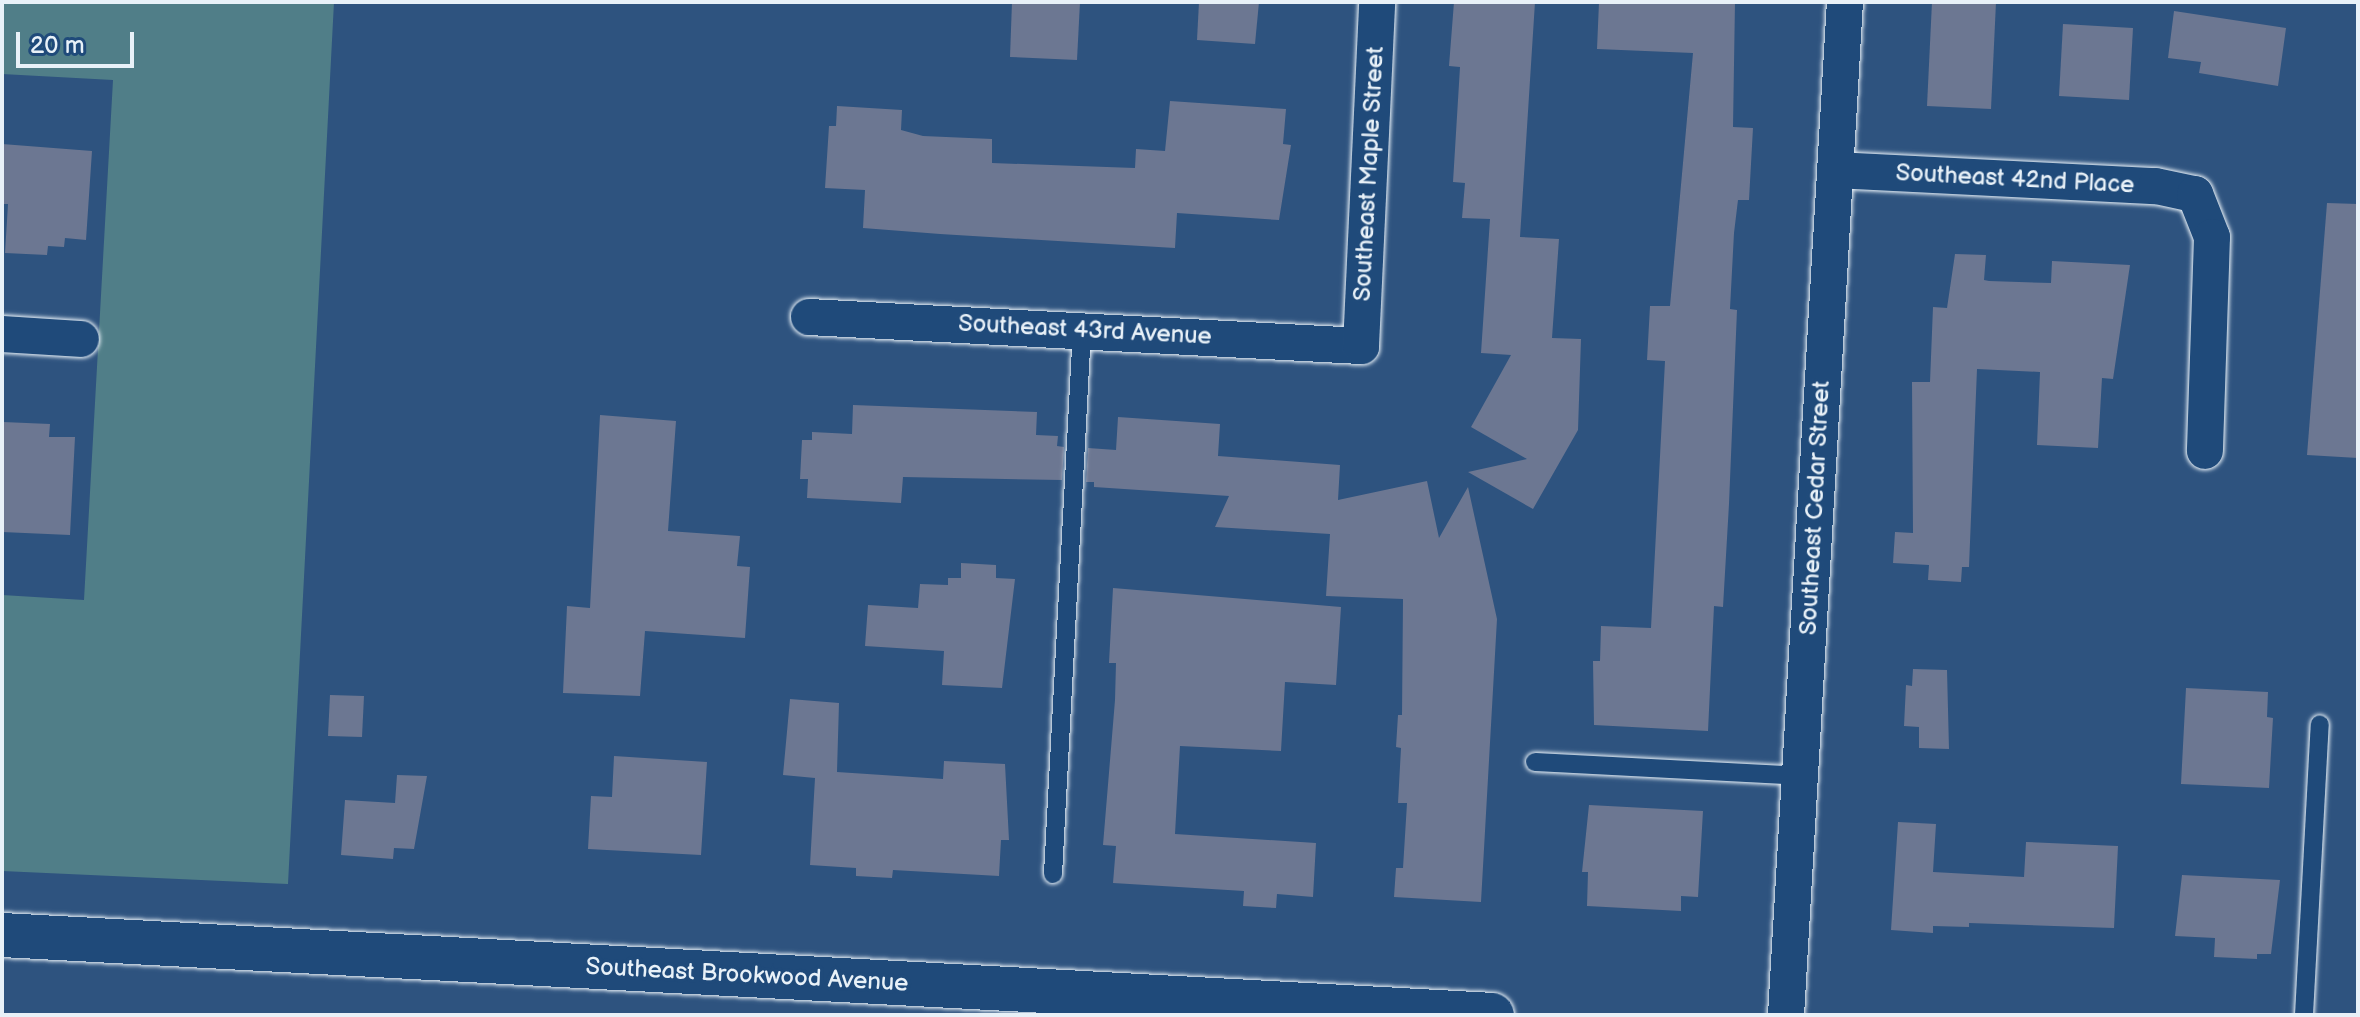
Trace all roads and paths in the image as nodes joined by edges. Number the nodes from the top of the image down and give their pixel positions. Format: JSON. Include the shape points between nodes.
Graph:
{"nodes":[{"id":1,"x":1377,"y":2,"type":"edge"},
{"id":2,"x":1845,"y":2,"type":"edge"},
{"id":3,"x":1835,"y":170,"type":"junction"},
{"id":4,"x":809,"y":317,"type":"dead end"},
{"id":5,"x":1082,"y":329,"type":"junction"},
{"id":6,"x":2,"y":334,"type":"edge"},
{"id":7,"x":81,"y":339,"type":"dead end"},
{"id":8,"x":1361,"y":346,"type":"joint"},
{"id":9,"x":2205,"y":451,"type":"dead end"},
{"id":10,"x":2320,"y":724,"type":"dead end"},
{"id":11,"x":1535,"y":762,"type":"dead end"},
{"id":12,"x":1800,"y":776,"type":"junction"},
{"id":13,"x":1053,"y":874,"type":"dead end"},
{"id":14,"x":2,"y":935,"type":"edge"},
{"id":15,"x":1231,"y":1008,"type":"edge"},
{"id":16,"x":1492,"y":1015,"type":"edge"},
{"id":17,"x":1786,"y":1015,"type":"edge"},
{"id":18,"x":2304,"y":1015,"type":"edge"}],
"edges":[{"from":1,"to":8,"type":"street","name":"Southeast Maple Street"},
{"from":2,"to":3,"type":"street","name":"Southeast Cedar Street"},
{"from":3,"to":9,"type":"street","name":"Southeast 42nd Place","via":[[2156,186],[2195,194],[2212,237]]},
{"from":3,"to":12,"type":"street","name":"Southeast Cedar Street"},
{"from":4,"to":5,"type":"street","name":"Southeast 43rd Avenue"},
{"from":5,"to":8,"type":"street","name":"Southeast 43rd Avenue"},
{"from":5,"to":13,"type":"lane"},
{"from":6,"to":7,"type":"street"},
{"from":10,"to":18,"type":"lane"},
{"from":11,"to":12,"type":"lane"},
{"from":12,"to":17,"type":"street","name":"Southeast Cedar Street"},
{"from":14,"to":15,"type":"main road","name":"Southeast Brookwood Avenue"},
{"from":15,"to":16,"type":"main road","name":"Southeast Brookwood Avenue"}]}
